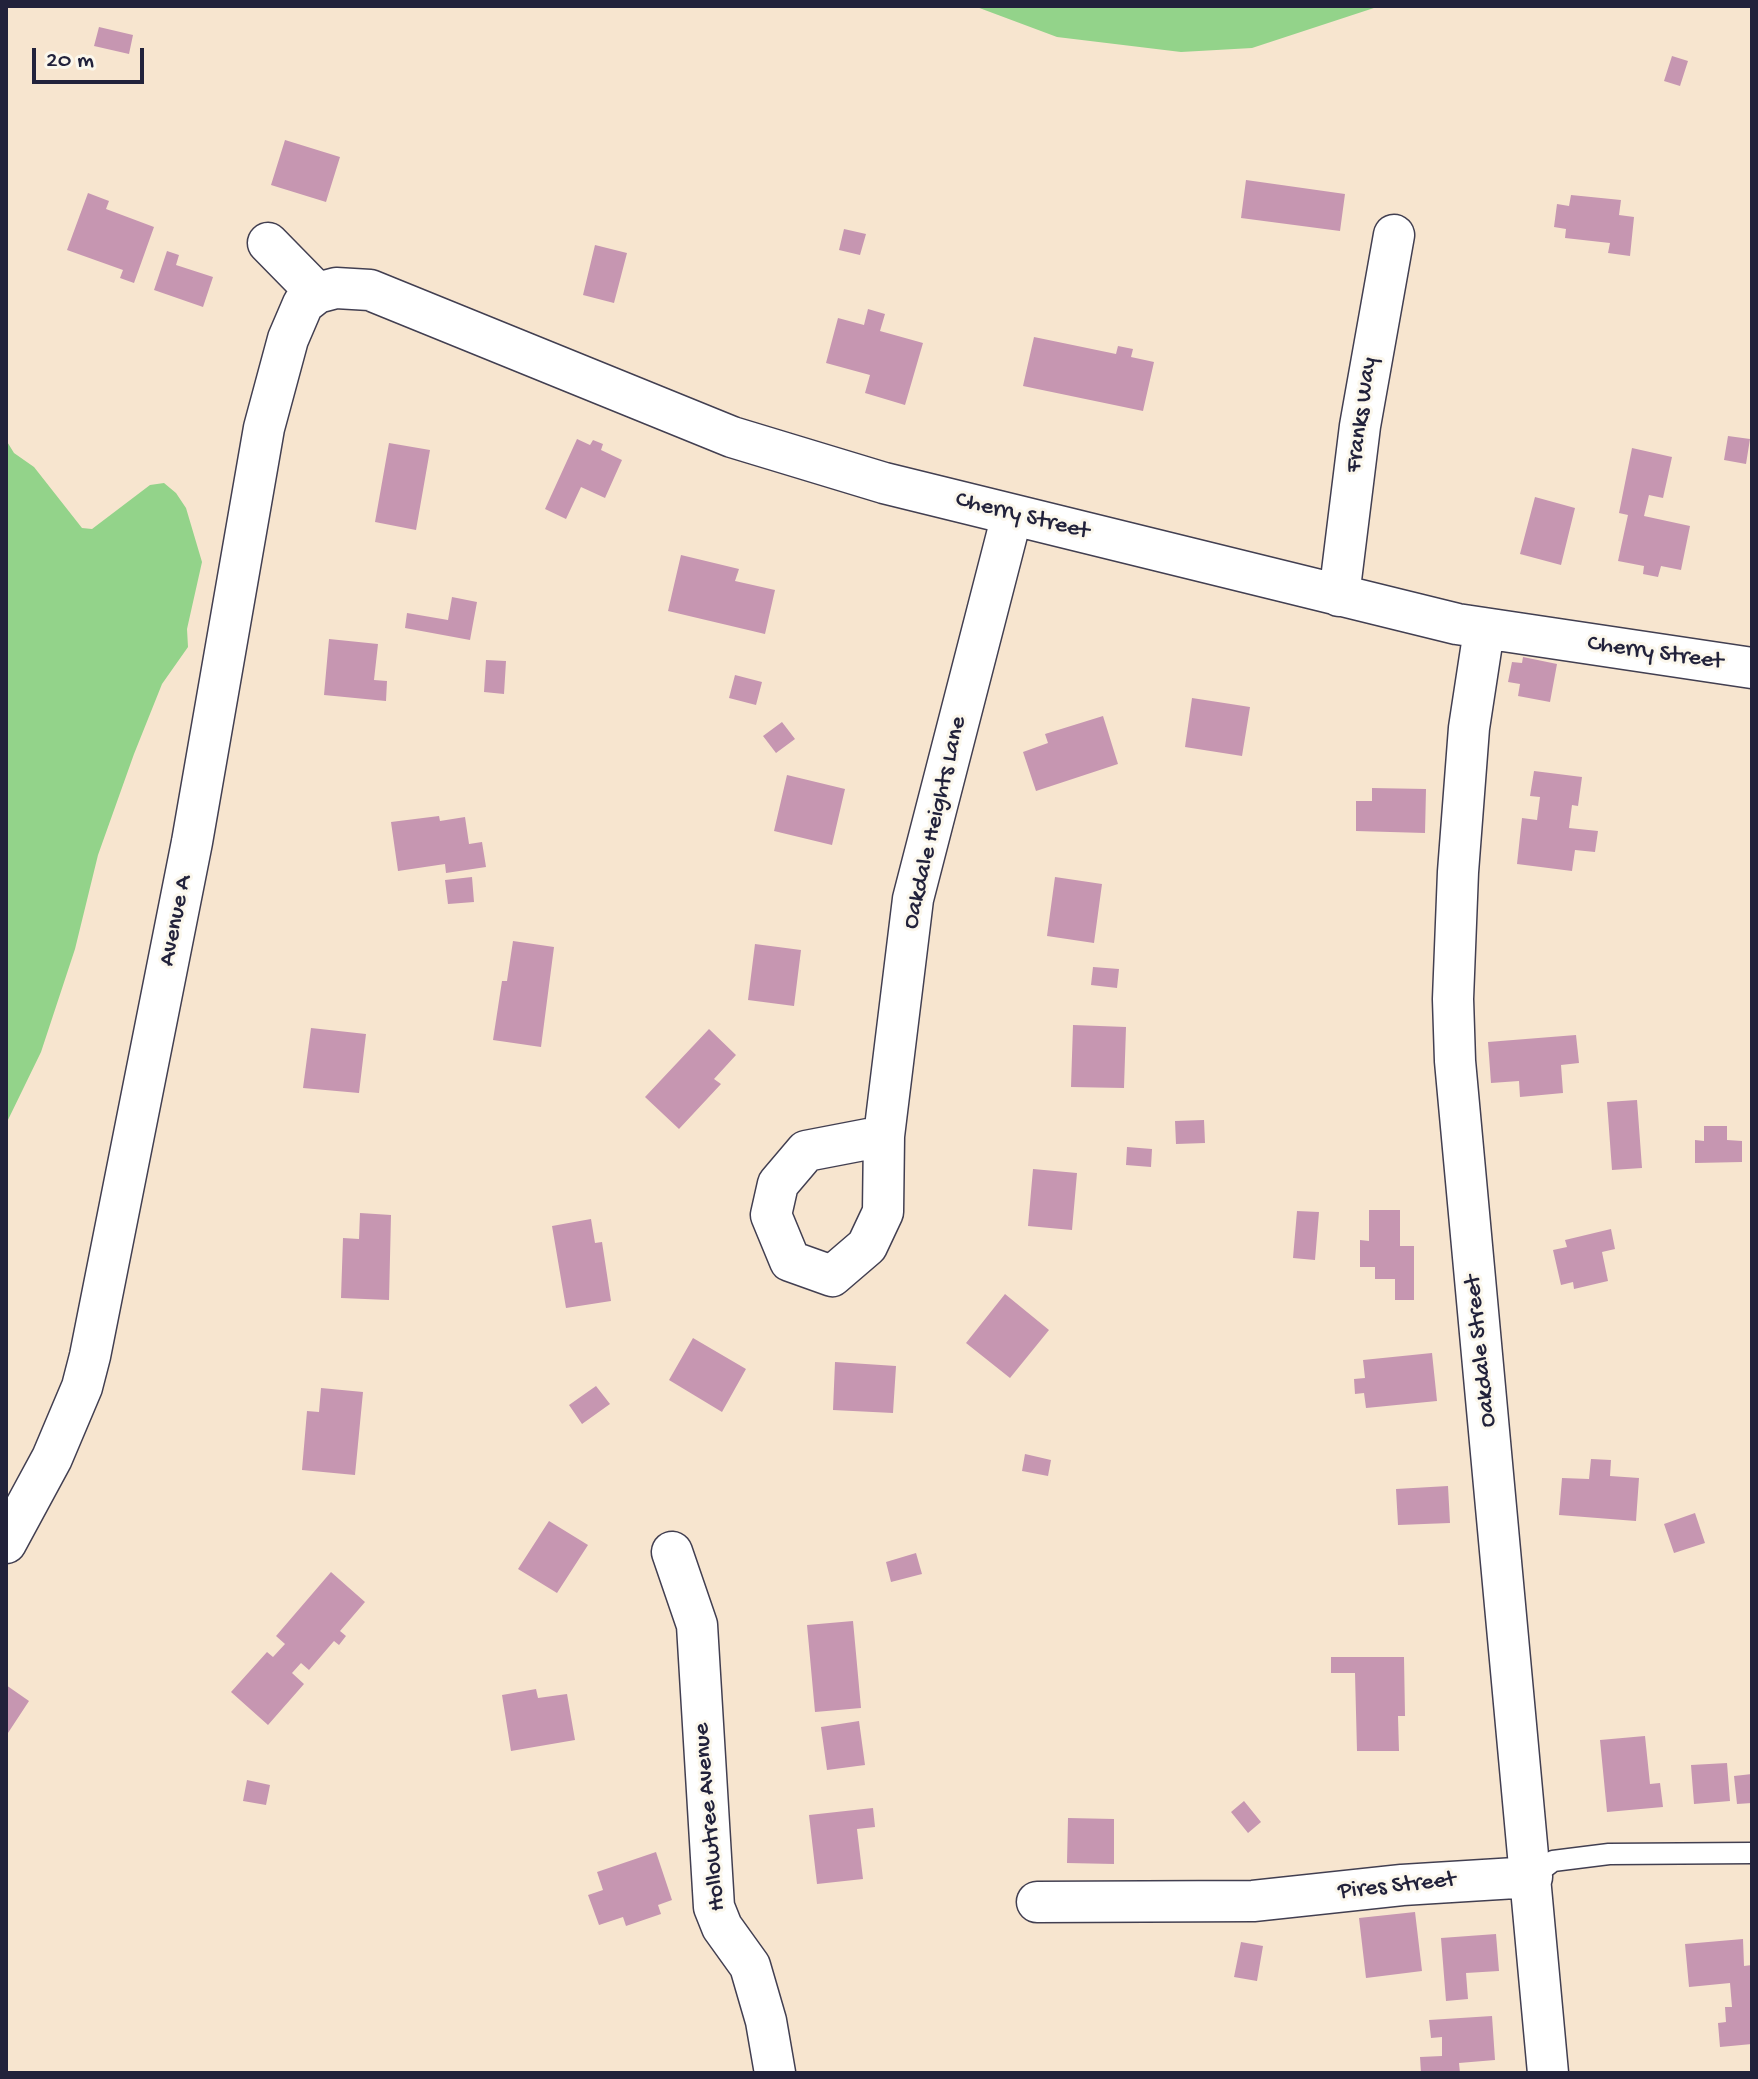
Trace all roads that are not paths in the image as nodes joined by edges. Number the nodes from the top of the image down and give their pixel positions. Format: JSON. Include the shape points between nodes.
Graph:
{"nodes":[{"id":1,"x":1394,"y":235,"type":"dead end"},
{"id":2,"x":268,"y":243,"type":"dead end"},
{"id":3,"x":317,"y":293,"type":"junction"},
{"id":4,"x":1012,"y":515,"type":"junction"},
{"id":5,"x":1339,"y":596,"type":"junction"},
{"id":6,"x":1484,"y":630,"type":"junction"},
{"id":7,"x":1752,"y":668,"type":"edge"},
{"id":8,"x":884,"y":1136,"type":"dead end"},
{"id":9,"x":6,"y":1543,"type":"edge"},
{"id":10,"x":672,"y":1552,"type":"dead end"},
{"id":11,"x":1752,"y":1853,"type":"edge"},
{"id":12,"x":1532,"y":1877,"type":"junction"},
{"id":13,"x":1037,"y":1902,"type":"dead end"},
{"id":14,"x":775,"y":2073,"type":"edge"},
{"id":15,"x":1548,"y":2073,"type":"edge"}],
"edges":[{"from":1,"to":5,"type":"street","name":"Franks Way","via":[[1364,397]]},
{"from":2,"to":3,"type":"street"},
{"from":3,"to":4,"type":"street","name":"Cherry Street","via":[[370,290],[732,437],[830,469]]},
{"from":3,"to":9,"type":"street","name":"Avenue A","via":[[303,304],[288,339],[264,428],[184,889],[90,1356],[58,1446]]},
{"from":4,"to":5,"type":"street","name":"Cherry Street"},
{"from":4,"to":8,"type":"street","name":"Oakdale Heights Lane","via":[[913,899]]},
{"from":5,"to":6,"type":"street","name":"Cherry Street"},
{"from":6,"to":7,"type":"street","name":"Cherry Street"},
{"from":6,"to":12,"type":"street","name":"Oakdale Street","via":[[1469,728],[1459,856],[1454,1045]]},
{"from":10,"to":14,"type":"street","name":"Hollowtree Avenue","via":[[697,1625],[714,1907],[750,1966]]},
{"from":11,"to":12,"type":"lane","name":"Pires Street","via":[[1609,1854],[1553,1861]]},
{"from":12,"to":13,"type":"street","name":"Pires Street","via":[[1253,1901]]},
{"from":12,"to":15,"type":"street","name":"Oakdale Street"}]}
